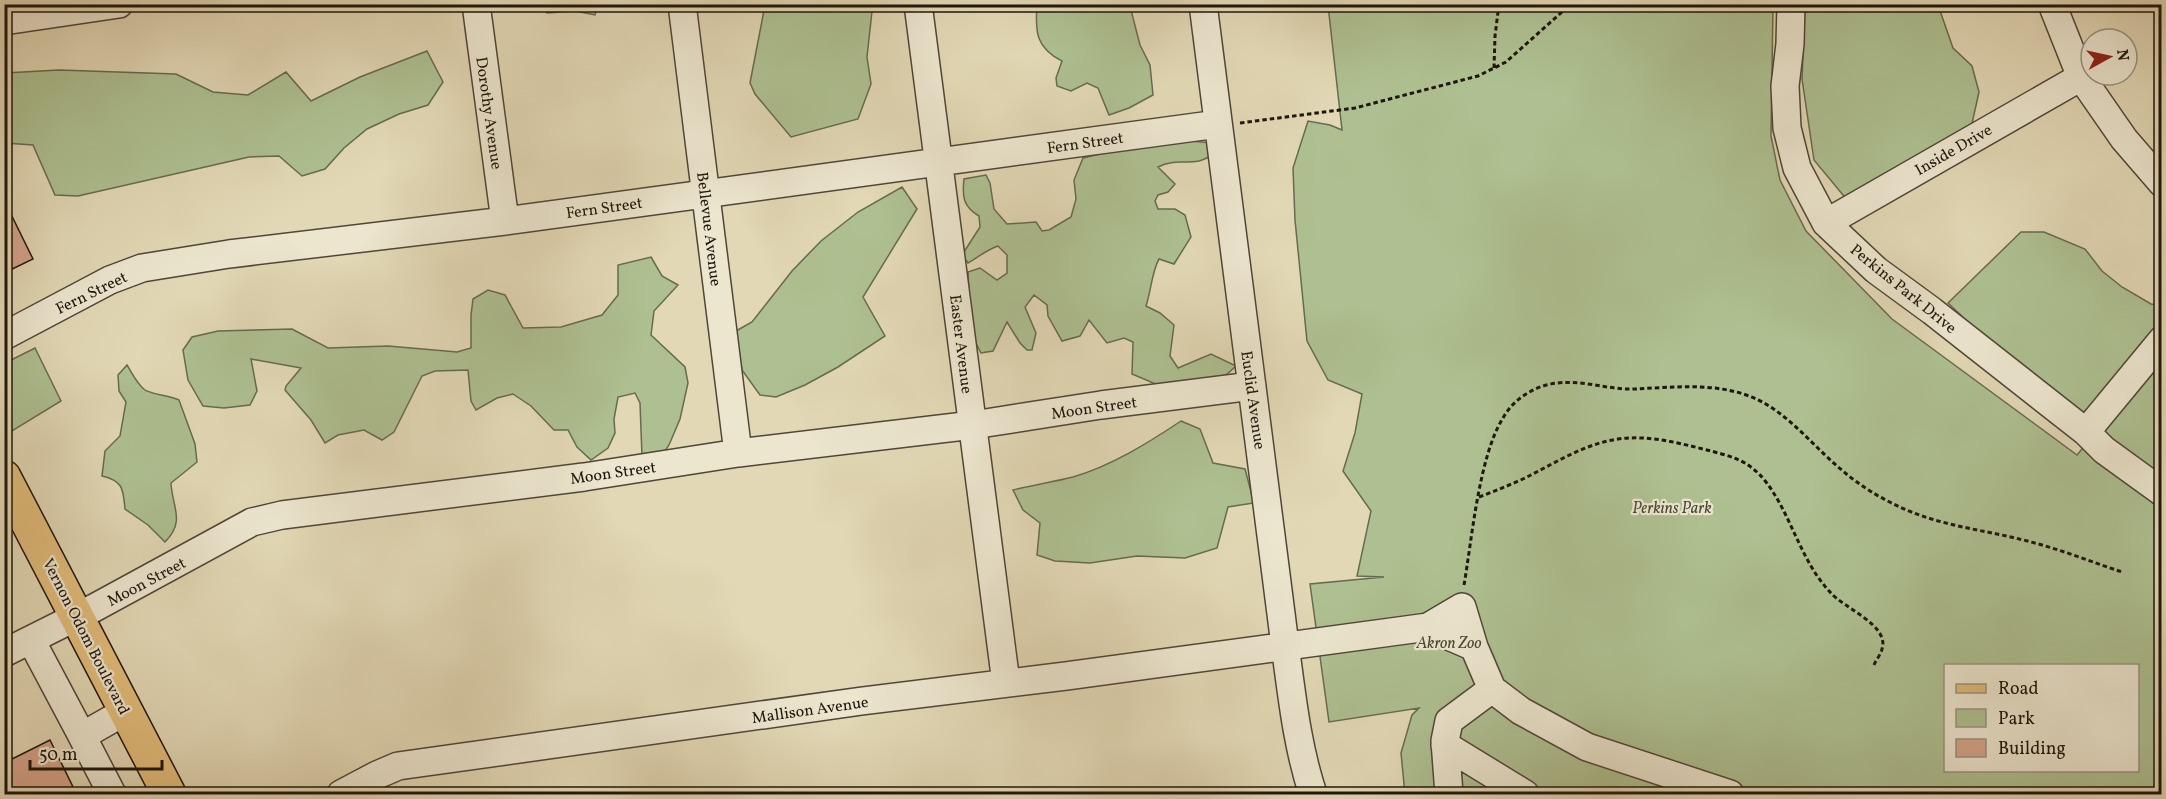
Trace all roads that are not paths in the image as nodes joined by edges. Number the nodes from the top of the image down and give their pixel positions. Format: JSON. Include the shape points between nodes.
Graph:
{"nodes":[{"id":1,"x":119,"y":4,"type":"edge"},
{"id":2,"x":476,"y":4,"type":"edge"},
{"id":3,"x":682,"y":4,"type":"edge"},
{"id":4,"x":918,"y":4,"type":"edge"},
{"id":5,"x":1203,"y":4,"type":"edge"},
{"id":6,"x":1791,"y":4,"type":"edge"},
{"id":7,"x":2052,"y":4,"type":"edge"},
{"id":8,"x":4,"y":21,"type":"edge"},
{"id":9,"x":2079,"y":72,"type":"edge"},
{"id":10,"x":2079,"y":78,"type":"edge"},
{"id":11,"x":2088,"y":87,"type":"edge"},
{"id":12,"x":1218,"y":124,"type":"junction"},
{"id":13,"x":938,"y":162,"type":"junction"},
{"id":14,"x":2162,"y":183,"type":"edge"},
{"id":15,"x":705,"y":193,"type":"junction"},
{"id":16,"x":505,"y":221,"type":"junction"},
{"id":17,"x":1826,"y":223,"type":"junction"},
{"id":18,"x":4,"y":336,"type":"edge"},
{"id":19,"x":2162,"y":340,"type":"edge"},
{"id":20,"x":1252,"y":386,"type":"junction"},
{"id":21,"x":973,"y":425,"type":"junction"},
{"id":22,"x":2086,"y":432,"type":"junction"},
{"id":23,"x":738,"y":453,"type":"junction"},
{"id":24,"x":4,"y":477,"type":"edge"},
{"id":25,"x":2162,"y":492,"type":"edge"},
{"id":26,"x":77,"y":617,"type":"junction"},
{"id":27,"x":1428,"y":627,"type":"junction"},
{"id":28,"x":30,"y":640,"type":"junction"},
{"id":29,"x":1285,"y":645,"type":"junction"},
{"id":30,"x":1474,"y":647,"type":"junction"},
{"id":31,"x":4,"y":653,"type":"edge"},
{"id":32,"x":1006,"y":683,"type":"junction"},
{"id":33,"x":1492,"y":689,"type":"junction"},
{"id":34,"x":126,"y":711,"type":"junction"},
{"id":35,"x":81,"y":736,"type":"junction"},
{"id":36,"x":1445,"y":745,"type":"junction"},
{"id":37,"x":112,"y":795,"type":"edge"},
{"id":38,"x":169,"y":795,"type":"edge"},
{"id":39,"x":341,"y":795,"type":"edge"},
{"id":40,"x":1313,"y":795,"type":"edge"},
{"id":41,"x":1449,"y":795,"type":"edge"},
{"id":42,"x":1525,"y":795,"type":"edge"},
{"id":43,"x":1730,"y":795,"type":"edge"}],
"edges":[{"from":1,"to":8,"type":"street"},
{"from":2,"to":16,"type":"street","name":"Dorothy Avenue"},
{"from":3,"to":15,"type":"street","name":"Bellevue Avenue"},
{"from":4,"to":13,"type":"street","name":"Easter Avenue"},
{"from":5,"to":12,"type":"street","name":"Euclid Avenue"},
{"from":6,"to":17,"type":"street","name":"Perkins Park Drive","via":[[1785,86],[1787,128],[1797,168]]},
{"from":7,"to":9,"type":"street"},
{"from":10,"to":17,"type":"street","name":"Inside Drive"},
{"from":11,"to":14,"type":"street","via":[[2124,140]]},
{"from":12,"to":13,"type":"street","name":"Fern Street"},
{"from":12,"to":20,"type":"street","name":"Euclid Avenue"},
{"from":13,"to":15,"type":"street","name":"Fern Street"},
{"from":13,"to":21,"type":"street","name":"Easter Avenue"},
{"from":15,"to":16,"type":"street","name":"Fern Street"},
{"from":15,"to":23,"type":"street","name":"Bellevue Avenue"},
{"from":16,"to":18,"type":"street","name":"Fern Street","via":[[142,268],[110,280]]},
{"from":17,"to":22,"type":"street","name":"Perkins Park Drive","via":[[1876,270]]},
{"from":19,"to":22,"type":"street"},
{"from":20,"to":21,"type":"street","name":"Moon Street"},
{"from":20,"to":29,"type":"street","name":"Euclid Avenue"},
{"from":21,"to":23,"type":"street","name":"Moon Street"},
{"from":21,"to":32,"type":"street","name":"Easter Avenue"},
{"from":22,"to":25,"type":"street","name":"Perkins Park Drive"},
{"from":23,"to":26,"type":"street","name":"Moon Street","via":[[584,477],[282,514],[252,522]]},
{"from":24,"to":26,"type":"main road","name":"Vernon Odom Boulevard"},
{"from":26,"to":28,"type":"street","name":"Moon Street"},
{"from":26,"to":34,"type":"main road","name":"Vernon Odom Boulevard"},
{"from":27,"to":29,"type":"street","name":"Mallison Avenue"},
{"from":27,"to":30,"type":"street"},
{"from":27,"to":30,"type":"street","via":[[1463,597]]},
{"from":28,"to":31,"type":"street","name":"Moon Street"},
{"from":28,"to":35,"type":"street"},
{"from":29,"to":32,"type":"street","name":"Mallison Avenue"},
{"from":29,"to":40,"type":"street","name":"Euclid Avenue","via":[[1297,731]]},
{"from":30,"to":33,"type":"street"},
{"from":32,"to":39,"type":"street","name":"Mallison Avenue","via":[[398,766]]},
{"from":33,"to":36,"type":"street","via":[[1449,721]]},
{"from":33,"to":43,"type":"street","via":[[1521,711],[1587,747]]},
{"from":34,"to":35,"type":"street"},
{"from":34,"to":38,"type":"main road","name":"Vernon Odom Boulevard"},
{"from":35,"to":37,"type":"street"},
{"from":36,"to":41,"type":"street"},
{"from":36,"to":42,"type":"street"}]}
